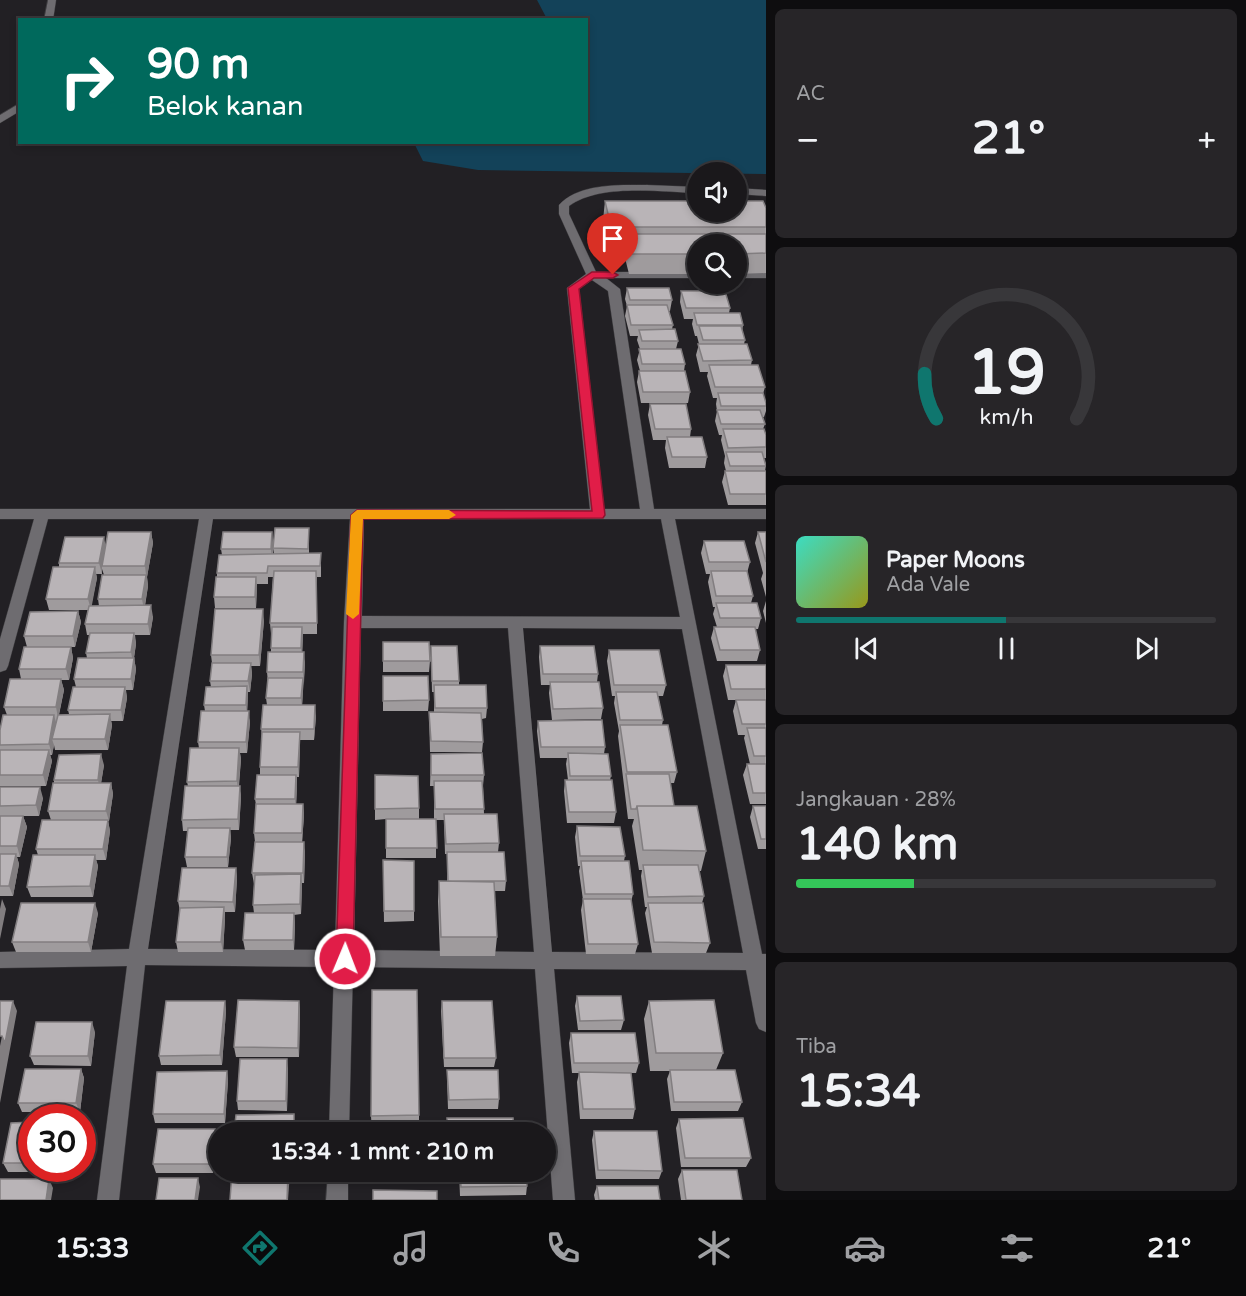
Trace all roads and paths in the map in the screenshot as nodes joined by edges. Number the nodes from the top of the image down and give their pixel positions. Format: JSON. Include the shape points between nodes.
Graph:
{"nodes":[{"id":1,"x":52,"y":0,"type":"edge"},
{"id":2,"x":48,"y":18,"type":"edge"},
{"id":3,"x":18,"y":107,"type":"edge"},
{"id":4,"x":0,"y":120,"type":"edge"},
{"id":5,"x":687,"y":190,"type":"edge"},
{"id":6,"x":747,"y":192,"type":"edge"},
{"id":7,"x":766,"y":193,"type":"edge"},
{"id":8,"x":592,"y":275,"type":"junction"},
{"id":9,"x":687,"y":275,"type":"edge"},
{"id":10,"x":747,"y":275,"type":"edge"},
{"id":11,"x":766,"y":275,"type":"edge"},
{"id":12,"x":43,"y":513,"type":"junction"},
{"id":13,"x":0,"y":514,"type":"edge"},
{"id":14,"x":667,"y":514,"type":"junction"},
{"id":15,"x":766,"y":514,"type":"edge"},
{"id":16,"x":207,"y":515,"type":"junction"},
{"id":17,"x":357,"y":515,"type":"junction"},
{"id":18,"x":598,"y":515,"type":"junction"},
{"id":19,"x":648,"y":515,"type":"junction"},
{"id":20,"x":352,"y":621,"type":"junction"},
{"id":21,"x":515,"y":622,"type":"junction"},
{"id":22,"x":689,"y":623,"type":"junction"},
{"id":23,"x":0,"y":666,"type":"edge"},
{"id":24,"x":137,"y":957,"type":"junction"},
{"id":25,"x":345,"y":959,"type":"junction"},
{"id":26,"x":0,"y":960,"type":"edge"},
{"id":27,"x":546,"y":961,"type":"junction"},
{"id":28,"x":760,"y":962,"type":"edge"},
{"id":29,"x":766,"y":1023,"type":"edge"},
{"id":30,"x":339,"y":1122,"type":"edge"},
{"id":31,"x":338,"y":1182,"type":"edge"},
{"id":32,"x":108,"y":1200,"type":"edge"},
{"id":33,"x":337,"y":1200,"type":"edge"},
{"id":34,"x":564,"y":1200,"type":"edge"}],
"edges":[{"from":1,"to":2,"type":"street"},
{"from":3,"to":4,"type":"street"},
{"from":5,"to":8,"type":"street","via":[[593,190],[570,197],[564,214]]},
{"from":6,"to":7,"type":"street"},
{"from":8,"to":9,"type":"street"},
{"from":8,"to":18,"type":"street","via":[[573,288]]},
{"from":8,"to":19,"type":"street","via":[[615,289]]},
{"from":10,"to":11,"type":"street"},
{"from":12,"to":13,"type":"street"},
{"from":12,"to":16,"type":"street"},
{"from":12,"to":23,"type":"street"},
{"from":14,"to":15,"type":"street"},
{"from":14,"to":19,"type":"street"},
{"from":14,"to":22,"type":"street"},
{"from":16,"to":17,"type":"street"},
{"from":16,"to":24,"type":"street"},
{"from":17,"to":18,"type":"street"},
{"from":17,"to":20,"type":"street"},
{"from":18,"to":19,"type":"street"},
{"from":20,"to":21,"type":"street"},
{"from":20,"to":25,"type":"street"},
{"from":21,"to":22,"type":"street"},
{"from":21,"to":27,"type":"street"},
{"from":22,"to":28,"type":"street"},
{"from":24,"to":25,"type":"street"},
{"from":24,"to":26,"type":"street"},
{"from":24,"to":32,"type":"street"},
{"from":25,"to":27,"type":"street"},
{"from":25,"to":30,"type":"street"},
{"from":27,"to":28,"type":"street"},
{"from":27,"to":34,"type":"street"},
{"from":28,"to":29,"type":"street"},
{"from":31,"to":33,"type":"street"}]}
